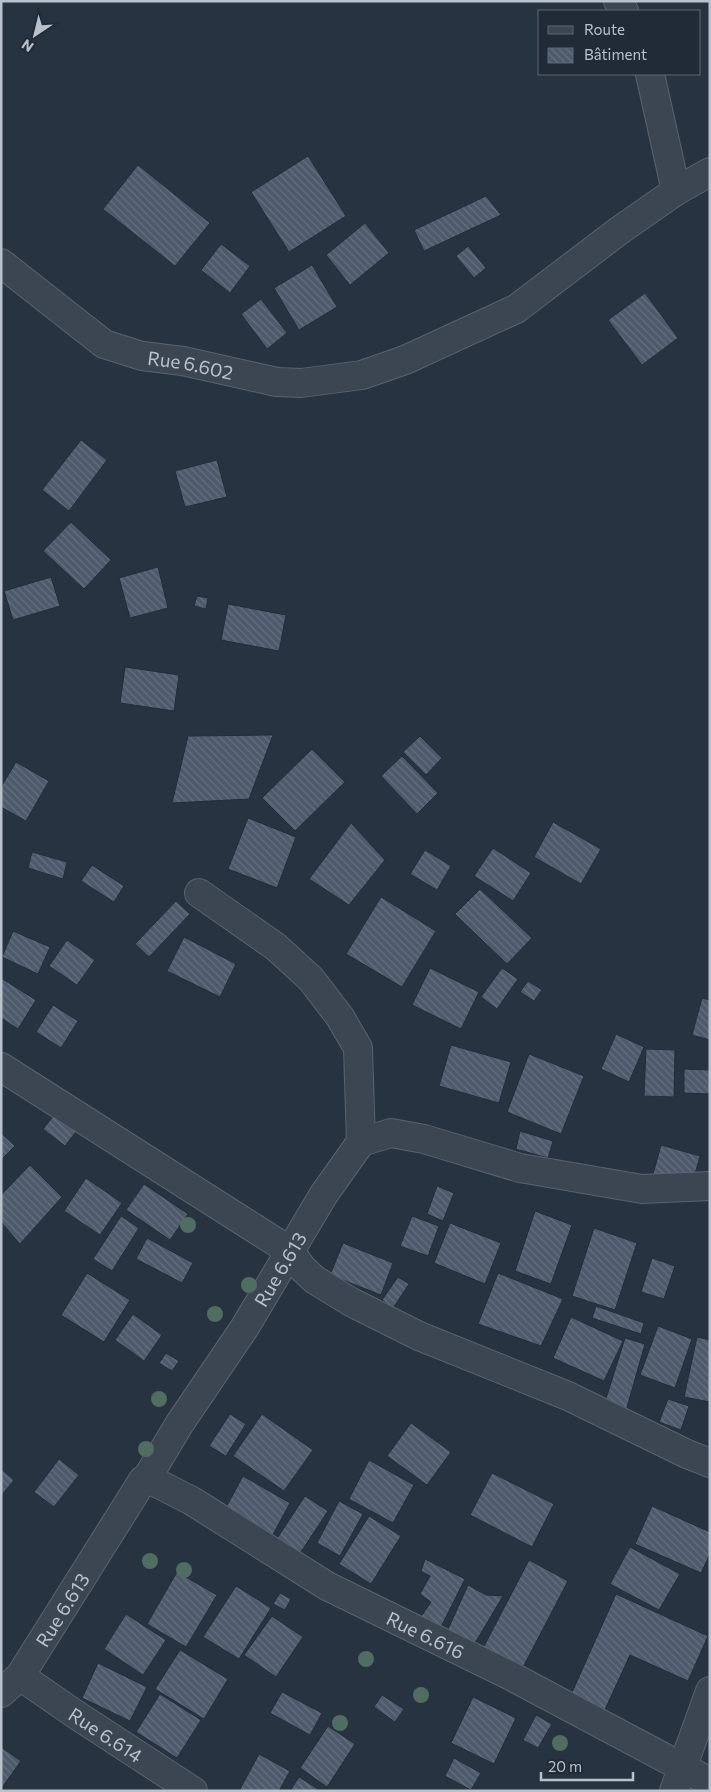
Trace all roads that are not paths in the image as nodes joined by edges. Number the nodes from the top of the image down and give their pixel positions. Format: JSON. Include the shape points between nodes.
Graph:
{"nodes":[{"id":1,"x":650,"y":75,"type":"edge"},
{"id":2,"x":710,"y":172,"type":"edge"},
{"id":3,"x":676,"y":191,"type":"junction"},
{"id":4,"x":1,"y":263,"type":"edge"},
{"id":5,"x":199,"y":893,"type":"dead end"},
{"id":6,"x":1,"y":1067,"type":"edge"},
{"id":7,"x":361,"y":1142,"type":"junction"},
{"id":8,"x":710,"y":1186,"type":"edge"},
{"id":9,"x":290,"y":1251,"type":"junction"},
{"id":10,"x":710,"y":1463,"type":"edge"},
{"id":11,"x":148,"y":1478,"type":"junction"},
{"id":12,"x":10,"y":1684,"type":"edge"},
{"id":13,"x":710,"y":1692,"type":"edge"},
{"id":14,"x":678,"y":1779,"type":"edge"},
{"id":15,"x":710,"y":1782,"type":"edge"},
{"id":16,"x":194,"y":1791,"type":"edge"}],
"edges":[{"from":1,"to":3,"type":"street"},
{"from":2,"to":3,"type":"street","name":"Rue 6.602"},
{"from":3,"to":4,"type":"street","name":"Rue 6.602","via":[[516,309],[405,360],[362,375],[301,383],[277,382],[183,361],[142,356],[104,344]]},
{"from":5,"to":7,"type":"street","via":[[276,947],[311,979],[340,1017],[358,1048]]},
{"from":6,"to":9,"type":"street"},
{"from":7,"to":8,"type":"street","via":[[391,1133],[424,1139],[520,1168],[632,1187]]},
{"from":7,"to":9,"type":"street","name":"Rue 6.613","via":[[324,1194]]},
{"from":9,"to":10,"type":"street","via":[[315,1280],[351,1302],[419,1336],[568,1396]]},
{"from":9,"to":11,"type":"street","name":"Rue 6.613"},
{"from":11,"to":12,"type":"street","name":"Rue 6.613"},
{"from":11,"to":14,"type":"street","name":"Rue 6.616","via":[[192,1501],[327,1586],[511,1676]]},
{"from":12,"to":16,"type":"street","name":"Rue 6.614","via":[[74,1714]]},
{"from":13,"to":14,"type":"street"},
{"from":14,"to":15,"type":"street","name":"Rue 6.616"}]}
